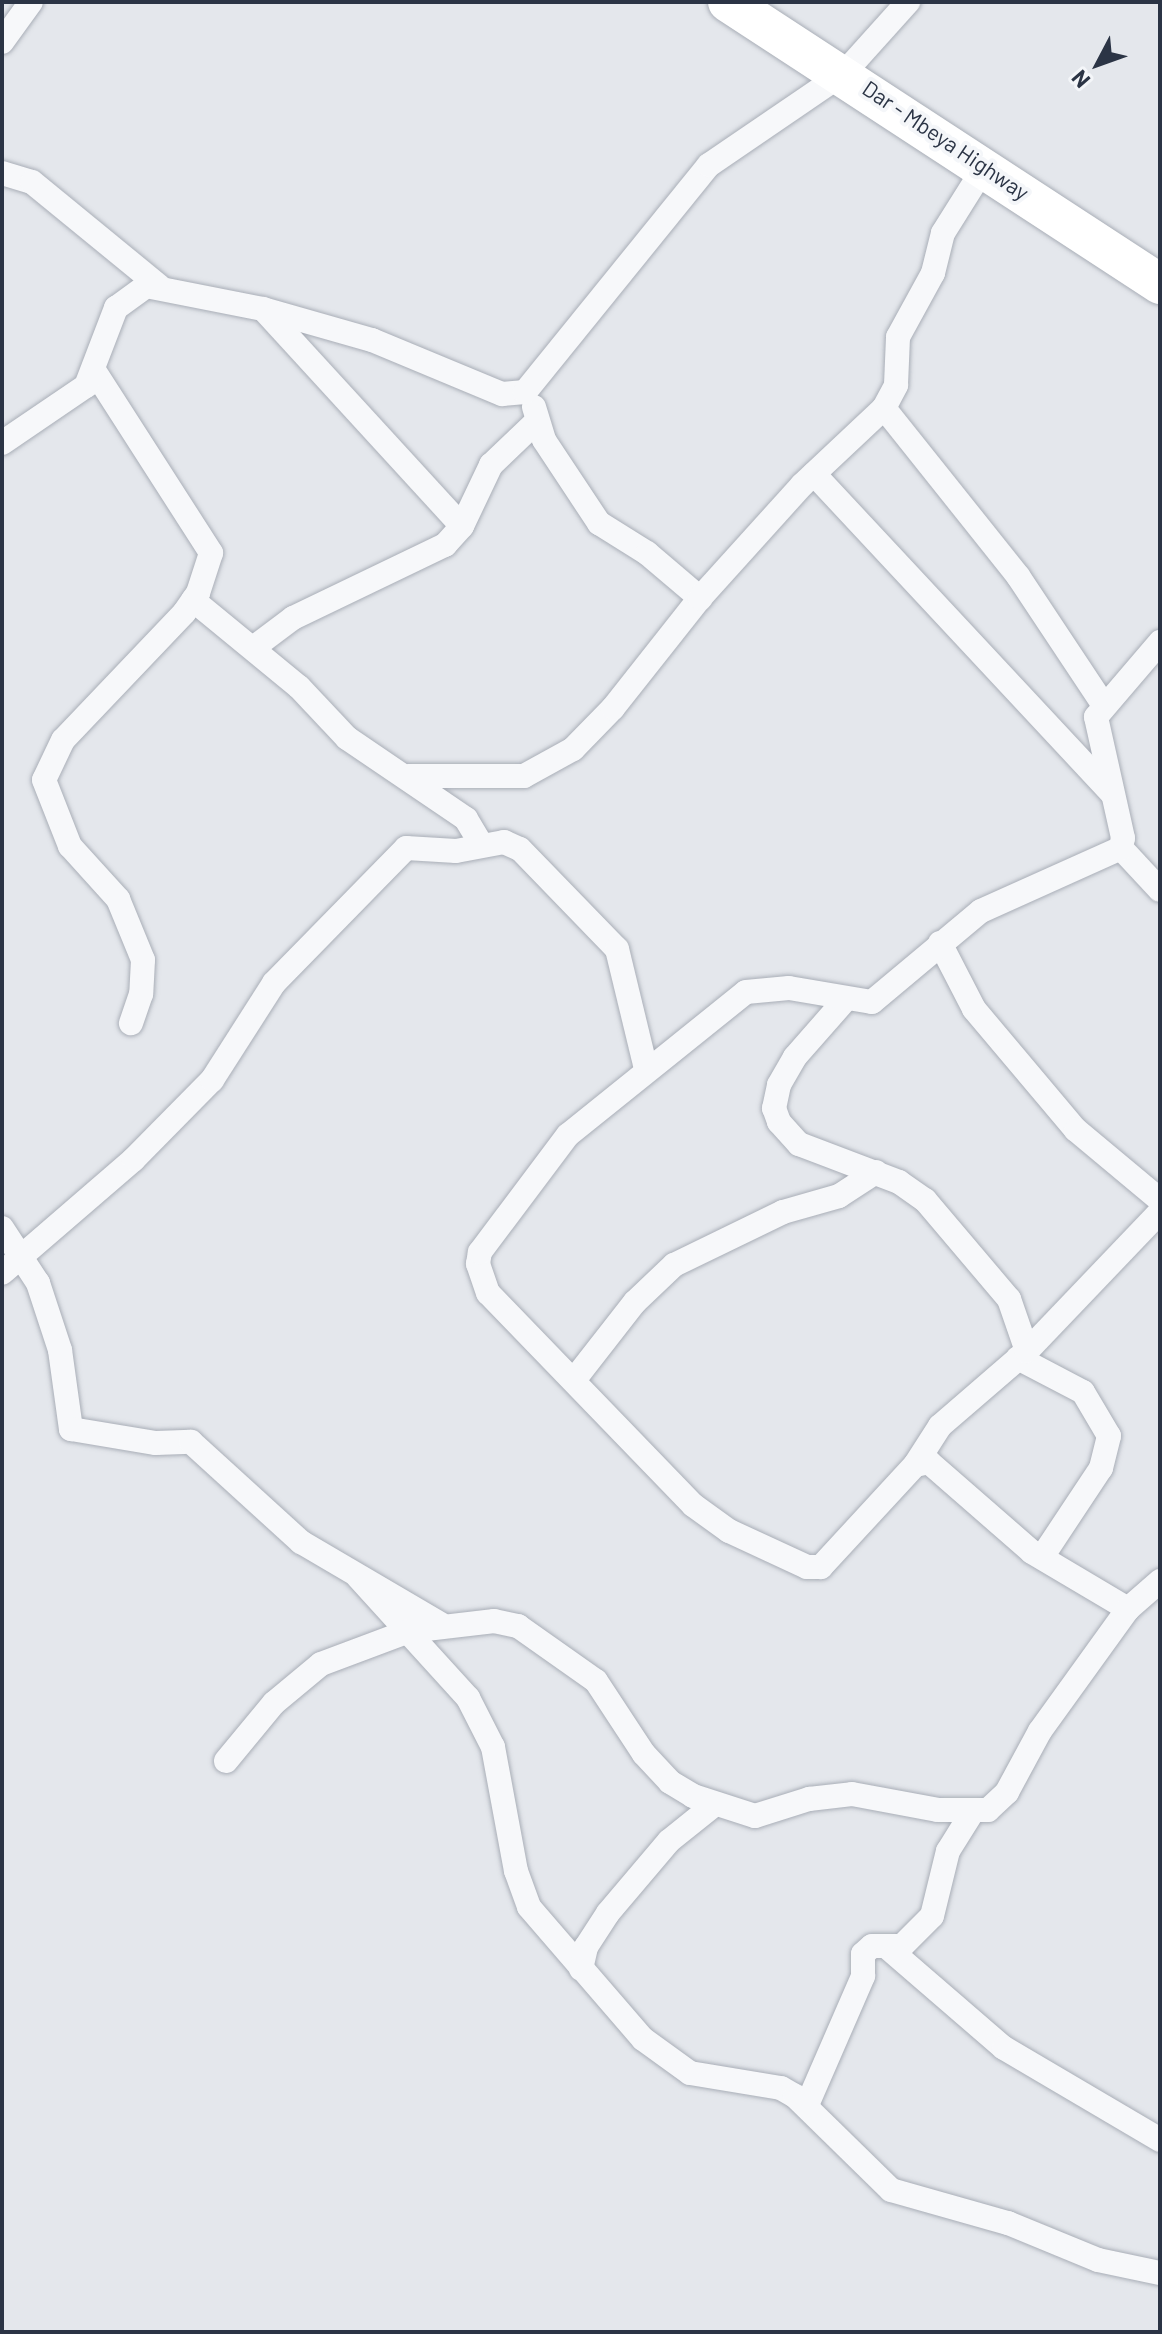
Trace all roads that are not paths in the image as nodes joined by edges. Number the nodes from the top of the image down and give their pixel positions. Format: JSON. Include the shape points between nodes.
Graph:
{"nodes":[{"id":1,"x":31,"y":2,"type":"edge"},
{"id":2,"x":728,"y":2,"type":"edge"},
{"id":3,"x":908,"y":2,"type":"edge"},
{"id":4,"x":2,"y":42,"type":"edge"},
{"id":5,"x":844,"y":73,"type":"junction"},
{"id":6,"x":985,"y":166,"type":"junction"},
{"id":7,"x":2,"y":173,"type":"edge"},
{"id":8,"x":1160,"y":284,"type":"edge"},
{"id":9,"x":159,"y":286,"type":"junction"},
{"id":10,"x":263,"y":309,"type":"junction"},
{"id":11,"x":95,"y":372,"type":"junction"},
{"id":12,"x":532,"y":389,"type":"junction"},
{"id":13,"x":884,"y":408,"type":"junction"},
{"id":14,"x":536,"y":422,"type":"junction"},
{"id":15,"x":2,"y":443,"type":"edge"},
{"id":16,"x":814,"y":474,"type":"junction"},
{"id":17,"x":462,"y":526,"type":"junction"},
{"id":18,"x":700,"y":598,"type":"junction"},
{"id":19,"x":193,"y":600,"type":"junction"},
{"id":20,"x":1160,"y":642,"type":"edge"},
{"id":21,"x":253,"y":648,"type":"junction"},
{"id":22,"x":1103,"y":704,"type":"junction"},
{"id":23,"x":408,"y":776,"type":"junction"},
{"id":24,"x":1113,"y":795,"type":"junction"},
{"id":25,"x":481,"y":844,"type":"junction"},
{"id":26,"x":1121,"y":848,"type":"junction"},
{"id":27,"x":1160,"y":890,"type":"edge"},
{"id":28,"x":940,"y":943,"type":"junction"},
{"id":29,"x":845,"y":1000,"type":"junction"},
{"id":30,"x":131,"y":1023,"type":"dead end"},
{"id":31,"x":646,"y":1069,"type":"junction"},
{"id":32,"x":876,"y":1172,"type":"junction"},
{"id":33,"x":1160,"y":1200,"type":"edge"},
{"id":34,"x":1160,"y":1212,"type":"edge"},
{"id":35,"x":2,"y":1228,"type":"edge"},
{"id":36,"x":24,"y":1256,"type":"junction"},
{"id":37,"x":2,"y":1273,"type":"edge"},
{"id":38,"x":1023,"y":1354,"type":"junction"},
{"id":39,"x":574,"y":1380,"type":"junction"},
{"id":40,"x":915,"y":1465,"type":"junction"},
{"id":41,"x":1042,"y":1557,"type":"junction"},
{"id":42,"x":358,"y":1577,"type":"junction"},
{"id":43,"x":1160,"y":1581,"type":"edge"},
{"id":44,"x":1128,"y":1609,"type":"junction"},
{"id":45,"x":441,"y":1624,"type":"junction"},
{"id":46,"x":409,"y":1631,"type":"junction"},
{"id":47,"x":226,"y":1761,"type":"dead end"},
{"id":48,"x":715,"y":1804,"type":"junction"},
{"id":49,"x":973,"y":1811,"type":"junction"},
{"id":50,"x":888,"y":1948,"type":"junction"},
{"id":51,"x":581,"y":1969,"type":"junction"},
{"id":52,"x":807,"y":2105,"type":"junction"},
{"id":53,"x":1160,"y":2140,"type":"edge"},
{"id":54,"x":1160,"y":2273,"type":"edge"}],
"edges":[{"from":1,"to":4,"type":"street"},
{"from":2,"to":5,"type":"highway","name":"Dar - Mbeya Highway"},
{"from":3,"to":5,"type":"street"},
{"from":5,"to":6,"type":"highway","name":"Dar - Mbeya Highway"},
{"from":5,"to":12,"type":"street","via":[[789,115],[719,155],[659,223]]},
{"from":6,"to":8,"type":"highway","name":"Dar - Mbeya Highway"},
{"from":6,"to":13,"type":"street","via":[[943,233],[933,273],[898,337],[896,385]]},
{"from":7,"to":9,"type":"street","via":[[32,182]]},
{"from":9,"to":10,"type":"street"},
{"from":9,"to":11,"type":"street","via":[[146,286],[124,298]]},
{"from":10,"to":12,"type":"street","via":[[372,340],[502,394],[517,396]]},
{"from":10,"to":17,"type":"street"},
{"from":11,"to":15,"type":"street","via":[[76,395]]},
{"from":11,"to":19,"type":"street","via":[[209,546],[211,561]]},
{"from":12,"to":14,"type":"street"},
{"from":13,"to":16,"type":"street"},
{"from":13,"to":22,"type":"street","via":[[1018,576]]},
{"from":14,"to":17,"type":"street","via":[[491,465]]},
{"from":14,"to":18,"type":"street","via":[[599,523],[647,553]]},
{"from":16,"to":18,"type":"street"},
{"from":16,"to":24,"type":"street"},
{"from":17,"to":21,"type":"street","via":[[445,545],[293,618]]},
{"from":18,"to":23,"type":"street","via":[[613,708],[554,764],[500,779]]},
{"from":19,"to":21,"type":"street"},
{"from":19,"to":30,"type":"street","via":[[63,740],[44,780],[70,846],[118,899],[143,960],[143,986]]},
{"from":20,"to":22,"type":"street"},
{"from":21,"to":23,"type":"street","via":[[347,738]]},
{"from":22,"to":24,"type":"street","via":[[1095,727]]},
{"from":23,"to":25,"type":"street","via":[[466,819]]},
{"from":24,"to":26,"type":"street"},
{"from":25,"to":31,"type":"street","via":[[504,842],[520,849],[613,943]]},
{"from":25,"to":36,"type":"street","via":[[456,851],[399,851],[274,983],[212,1080],[134,1159]]},
{"from":26,"to":27,"type":"street"},
{"from":26,"to":28,"type":"street","via":[[994,904]]},
{"from":28,"to":29,"type":"street","via":[[872,1002]]},
{"from":28,"to":33,"type":"street","via":[[974,1009],[1076,1130]]},
{"from":29,"to":31,"type":"street","via":[[789,988],[750,990]]},
{"from":29,"to":32,"type":"street","via":[[795,1057],[779,1085],[774,1108],[799,1144]]},
{"from":31,"to":39,"type":"street","via":[[568,1135],[480,1252],[479,1276],[488,1293]]},
{"from":32,"to":38,"type":"street","via":[[910,1189],[940,1216],[965,1253],[1009,1299]]},
{"from":32,"to":39,"type":"street","via":[[839,1196],[783,1212],[674,1265],[635,1302]]},
{"from":34,"to":38,"type":"street"},
{"from":35,"to":36,"type":"street"},
{"from":36,"to":37,"type":"street"},
{"from":36,"to":42,"type":"street","via":[[60,1350],[71,1429],[156,1443],[191,1442],[301,1542]]},
{"from":38,"to":40,"type":"street","via":[[940,1426]]},
{"from":38,"to":41,"type":"street","via":[[1083,1392],[1109,1436],[1101,1468]]},
{"from":39,"to":40,"type":"street","via":[[709,1519],[807,1567],[827,1564]]},
{"from":40,"to":41,"type":"street","via":[[935,1466],[990,1520]]},
{"from":41,"to":44,"type":"street"},
{"from":42,"to":45,"type":"street"},
{"from":42,"to":46,"type":"street"},
{"from":43,"to":44,"type":"street"},
{"from":44,"to":49,"type":"street","via":[[1040,1731],[1007,1792],[988,1810]]},
{"from":45,"to":46,"type":"street"},
{"from":45,"to":48,"type":"street","via":[[518,1626],[596,1681],[619,1723],[670,1782]]},
{"from":46,"to":47,"type":"street","via":[[304,1675]]},
{"from":46,"to":51,"type":"street","via":[[475,1712],[493,1747],[516,1871],[529,1907]]},
{"from":48,"to":49,"type":"street","via":[[755,1816],[817,1797],[852,1794]]},
{"from":48,"to":51,"type":"street","via":[[669,1841],[596,1928]]},
{"from":49,"to":50,"type":"street","via":[[948,1851],[932,1916],[902,1946]]},
{"from":50,"to":52,"type":"street","via":[[872,1946],[863,1954],[863,1976]]},
{"from":50,"to":53,"type":"street","via":[[1004,2048]]},
{"from":51,"to":52,"type":"street","via":[[643,2039],[671,2062],[690,2073],[781,2088]]},
{"from":52,"to":54,"type":"street","via":[[891,2190],[1008,2223],[1098,2260]]}]}
